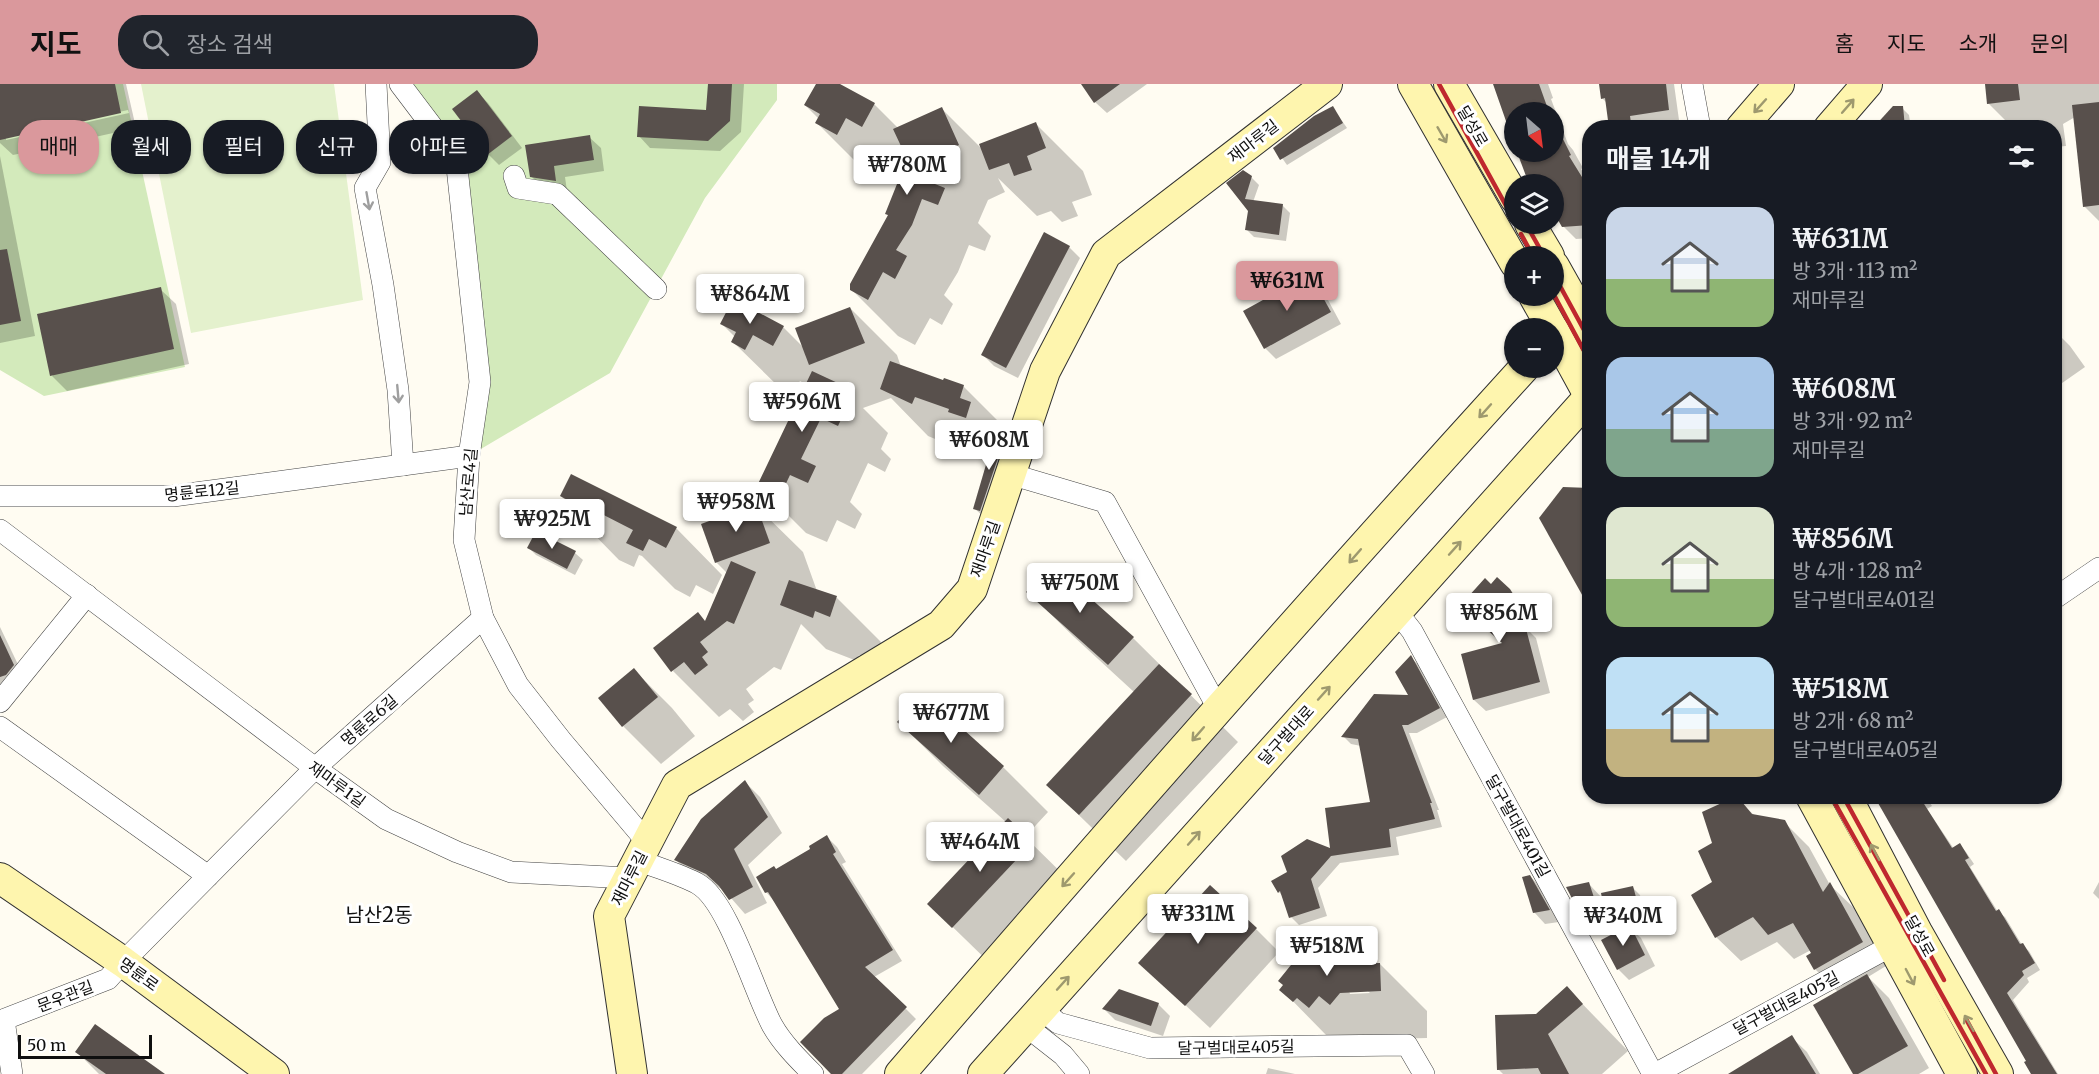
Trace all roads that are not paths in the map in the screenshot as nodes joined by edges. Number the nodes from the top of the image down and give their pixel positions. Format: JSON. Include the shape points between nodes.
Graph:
{"nodes":[{"id":1,"x":376,"y":84,"type":"edge"},
{"id":2,"x":400,"y":84,"type":"edge"},
{"id":3,"x":1327,"y":84,"type":"edge"},
{"id":4,"x":1413,"y":84,"type":"edge"},
{"id":5,"x":1449,"y":84,"type":"edge"},
{"id":6,"x":1692,"y":84,"type":"edge"},
{"id":7,"x":1779,"y":84,"type":"edge"},
{"id":8,"x":1867,"y":84,"type":"edge"},
{"id":9,"x":1699,"y":120,"type":"edge"},
{"id":10,"x":1747,"y":120,"type":"edge"},
{"id":11,"x":1835,"y":120,"type":"edge"},
{"id":12,"x":514,"y":176,"type":"dead end"},
{"id":13,"x":1504,"y":179,"type":"edge"},
{"id":14,"x":1505,"y":246,"type":"edge"},
{"id":15,"x":1564,"y":280,"type":"edge"},
{"id":16,"x":656,"y":289,"type":"dead end"},
{"id":17,"x":1582,"y":305,"type":"edge"},
{"id":18,"x":1582,"y":314,"type":"edge"},
{"id":19,"x":1564,"y":325,"type":"edge"},
{"id":20,"x":1564,"y":350,"type":"edge"},
{"id":21,"x":1515,"y":378,"type":"edge"},
{"id":22,"x":1582,"y":383,"type":"edge"},
{"id":23,"x":1582,"y":406,"type":"edge"},
{"id":24,"x":469,"y":456,"type":"junction"},
{"id":25,"x":403,"y":465,"type":"junction"},
{"id":26,"x":1010,"y":474,"type":"junction"},
{"id":27,"x":0,"y":496,"type":"edge"},
{"id":28,"x":0,"y":530,"type":"edge"},
{"id":29,"x":2099,"y":568,"type":"edge"},
{"id":30,"x":2062,"y":593,"type":"edge"},
{"id":31,"x":87,"y":595,"type":"junction"},
{"id":32,"x":1398,"y":612,"type":"junction"},
{"id":33,"x":483,"y":618,"type":"junction"},
{"id":34,"x":0,"y":702,"type":"edge"},
{"id":35,"x":1219,"y":710,"type":"junction"},
{"id":36,"x":0,"y":727,"type":"edge"},
{"id":37,"x":315,"y":768,"type":"junction"},
{"id":38,"x":1816,"y":804,"type":"edge"},
{"id":39,"x":1849,"y":804,"type":"edge"},
{"id":40,"x":638,"y":860,"type":"junction"},
{"id":41,"x":208,"y":876,"type":"junction"},
{"id":42,"x":0,"y":878,"type":"edge"},
{"id":43,"x":1905,"y":938,"type":"junction"},
{"id":44,"x":123,"y":962,"type":"junction"},
{"id":45,"x":1033,"y":1017,"type":"junction"},
{"id":46,"x":2,"y":1021,"type":"edge"},
{"id":47,"x":12,"y":1074,"type":"edge"},
{"id":48,"x":274,"y":1074,"type":"edge"},
{"id":49,"x":632,"y":1074,"type":"edge"},
{"id":50,"x":813,"y":1074,"type":"edge"},
{"id":51,"x":900,"y":1074,"type":"edge"},
{"id":52,"x":983,"y":1074,"type":"edge"},
{"id":53,"x":1079,"y":1074,"type":"edge"},
{"id":54,"x":1424,"y":1074,"type":"edge"},
{"id":55,"x":1654,"y":1074,"type":"edge"},
{"id":56,"x":1962,"y":1074,"type":"edge"},
{"id":57,"x":1998,"y":1074,"type":"edge"}],
"edges":[{"from":1,"to":25,"type":"street","one_way":true,"via":[[380,162],[365,188],[398,390]]},
{"from":2,"to":24,"type":"street","name":"남산로4길","via":[[456,158],[480,382]]},
{"from":3,"to":26,"type":"main road","name":"재마루길","via":[[1106,254],[1045,371]]},
{"from":4,"to":14,"type":"main road","one_way":true},
{"from":5,"to":13,"type":"main road","name":"달성로"},
{"from":6,"to":9,"type":"street"},
{"from":7,"to":10,"type":"main road","one_way":true},
{"from":11,"to":8,"type":"main road","one_way":true},
{"from":12,"to":16,"type":"street","via":[[518,188],[557,194]]},
{"from":15,"to":17,"type":"main road"},
{"from":18,"to":19,"type":"main road"},
{"from":20,"to":22,"type":"main road"},
{"from":21,"to":35,"type":"main road","one_way":true},
{"from":32,"to":23,"type":"main road","name":"달구벌대로","one_way":true},
{"from":24,"to":25,"type":"street","name":"명륜로12길"},
{"from":24,"to":33,"type":"street","name":"남산로4길","via":[[464,540]]},
{"from":25,"to":27,"type":"street","name":"명륜로12길","via":[[173,496]]},
{"from":26,"to":35,"type":"street","via":[[1105,502]]},
{"from":26,"to":40,"type":"main road","name":"재마루길","via":[[972,589],[941,625],[677,785]]},
{"from":28,"to":31,"type":"street","name":"재마루1길"},
{"from":29,"to":30,"type":"street"},
{"from":31,"to":34,"type":"street"},
{"from":31,"to":37,"type":"street","name":"재마루1길"},
{"from":45,"to":32,"type":"main road","name":"달구벌대로","one_way":true},
{"from":32,"to":55,"type":"street","name":"달구벌대로401길","via":[[1412,631]]},
{"from":33,"to":37,"type":"street","name":"명륜로6길"},
{"from":33,"to":40,"type":"street","name":"남산로4길","via":[[518,685],[561,740]]},
{"from":35,"to":51,"type":"main road","one_way":true},
{"from":36,"to":41,"type":"street"},
{"from":37,"to":40,"type":"street","name":"재마루1길","via":[[386,819],[511,872]]},
{"from":37,"to":41,"type":"street","name":"명륜로6길"},
{"from":38,"to":43,"type":"main road"},
{"from":43,"to":39,"type":"main road","name":"달성로","one_way":true},
{"from":40,"to":49,"type":"main road","name":"재마루길","via":[[609,916]]},
{"from":40,"to":50,"type":"street","via":[[699,884],[712,896],[772,1025]]},
{"from":41,"to":44,"type":"street","name":"명륜로6길"},
{"from":42,"to":44,"type":"main road","name":"명륜로"},
{"from":43,"to":55,"type":"street","name":"달구벌대로405길"},
{"from":43,"to":56,"type":"main road","one_way":true},
{"from":57,"to":43,"type":"main road","name":"달성로","one_way":true},
{"from":44,"to":46,"type":"street","name":"문우관길","via":[[108,980]]},
{"from":44,"to":48,"type":"main road","name":"명륜로"},
{"from":45,"to":52,"type":"main road","name":"달구벌대로"},
{"from":45,"to":53,"type":"street"},
{"from":45,"to":54,"type":"street","name":"달구벌대로405길","via":[[1150,1048],[1407,1046]]},
{"from":46,"to":47,"type":"street"}]}
